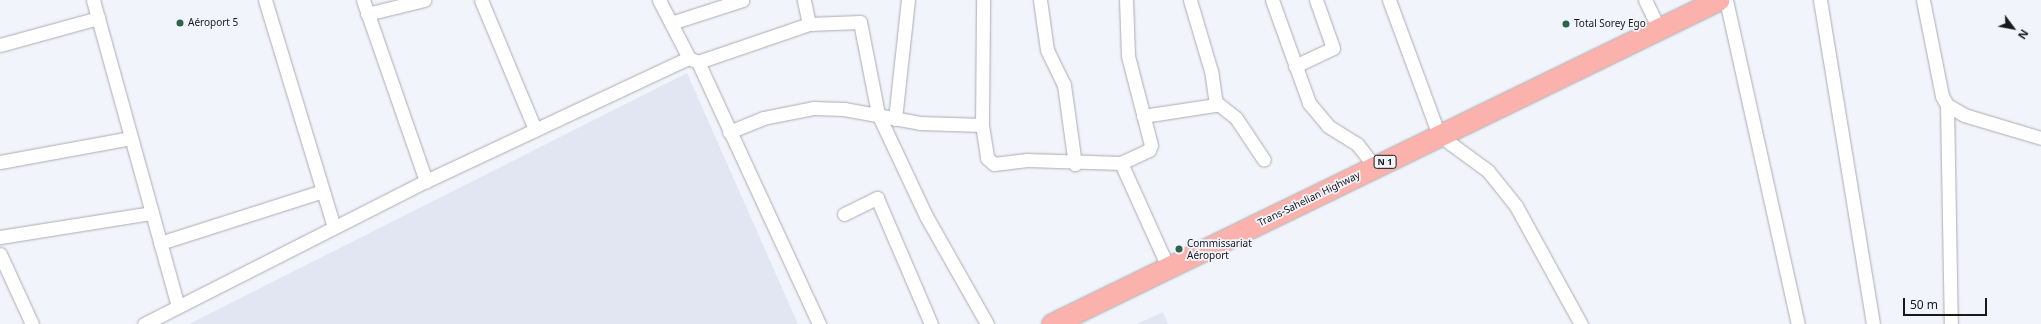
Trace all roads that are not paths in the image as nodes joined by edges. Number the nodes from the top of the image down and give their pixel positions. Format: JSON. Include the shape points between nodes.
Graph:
{"nodes":[{"id":1,"x":93,"y":0,"type":"edge"},
{"id":2,"x":264,"y":0,"type":"edge"},
{"id":3,"x":363,"y":0,"type":"edge"},
{"id":4,"x":424,"y":0,"type":"edge"},
{"id":5,"x":481,"y":0,"type":"edge"},
{"id":6,"x":659,"y":0,"type":"edge"},
{"id":7,"x":742,"y":0,"type":"edge"},
{"id":8,"x":804,"y":0,"type":"edge"},
{"id":9,"x":908,"y":0,"type":"edge"},
{"id":10,"x":983,"y":0,"type":"edge"},
{"id":11,"x":1040,"y":0,"type":"edge"},
{"id":12,"x":1126,"y":0,"type":"edge"},
{"id":13,"x":1190,"y":0,"type":"edge"},
{"id":14,"x":1272,"y":0,"type":"edge"},
{"id":15,"x":1316,"y":0,"type":"edge"},
{"id":16,"x":1389,"y":0,"type":"edge"},
{"id":17,"x":1645,"y":0,"type":"edge"},
{"id":18,"x":1718,"y":0,"type":"edge"},
{"id":19,"x":1726,"y":0,"type":"edge"},
{"id":20,"x":1820,"y":0,"type":"edge"},
{"id":21,"x":1923,"y":0,"type":"edge"},
{"id":22,"x":367,"y":14,"type":"junction"},
{"id":23,"x":98,"y":18,"type":"junction"},
{"id":24,"x":671,"y":23,"type":"junction"},
{"id":25,"x":809,"y":24,"type":"junction"},
{"id":26,"x":1658,"y":29,"type":"junction"},
{"id":27,"x":0,"y":44,"type":"edge"},
{"id":28,"x":694,"y":60,"type":"junction"},
{"id":29,"x":1295,"y":66,"type":"junction"},
{"id":30,"x":1217,"y":103,"type":"junction"},
{"id":31,"x":1947,"y":105,"type":"junction"},
{"id":32,"x":878,"y":114,"type":"junction"},
{"id":33,"x":1143,"y":116,"type":"junction"},
{"id":34,"x":895,"y":119,"type":"junction"},
{"id":35,"x":982,"y":125,"type":"junction"},
{"id":36,"x":535,"y":129,"type":"junction"},
{"id":37,"x":729,"y":132,"type":"junction"},
{"id":38,"x":1438,"y":135,"type":"junction"},
{"id":39,"x":131,"y":138,"type":"junction"},
{"id":40,"x":2041,"y":138,"type":"edge"},
{"id":41,"x":1264,"y":160,"type":"dead end"},
{"id":42,"x":0,"y":162,"type":"edge"},
{"id":43,"x":1121,"y":163,"type":"junction"},
{"id":44,"x":1075,"y":164,"type":"junction"},
{"id":45,"x":1375,"y":167,"type":"junction"},
{"id":46,"x":426,"y":181,"type":"junction"},
{"id":47,"x":323,"y":191,"type":"junction"},
{"id":48,"x":152,"y":213,"type":"junction"},
{"id":49,"x":844,"y":214,"type":"dead end"},
{"id":50,"x":334,"y":227,"type":"junction"},
{"id":51,"x":0,"y":237,"type":"edge"},
{"id":52,"x":160,"y":243,"type":"junction"},
{"id":53,"x":0,"y":254,"type":"edge"},
{"id":54,"x":1168,"y":268,"type":"junction"},
{"id":55,"x":178,"y":306,"type":"junction"},
{"id":56,"x":32,"y":324,"type":"edge"},
{"id":57,"x":144,"y":324,"type":"edge"},
{"id":58,"x":819,"y":324,"type":"edge"},
{"id":59,"x":931,"y":324,"type":"edge"},
{"id":60,"x":987,"y":324,"type":"edge"},
{"id":61,"x":1052,"y":324,"type":"edge"},
{"id":62,"x":1581,"y":324,"type":"edge"},
{"id":63,"x":1798,"y":324,"type":"edge"},
{"id":64,"x":1873,"y":324,"type":"edge"},
{"id":65,"x":1951,"y":324,"type":"edge"}],
"edges":[{"from":1,"to":23,"type":"street"},
{"from":2,"to":47,"type":"street"},
{"from":3,"to":22,"type":"street"},
{"from":4,"to":22,"type":"street"},
{"from":5,"to":36,"type":"street"},
{"from":6,"to":24,"type":"street"},
{"from":7,"to":24,"type":"street"},
{"from":8,"to":25,"type":"street"},
{"from":9,"to":34,"type":"street"},
{"from":10,"to":35,"type":"street"},
{"from":11,"to":44,"type":"street","via":[[1047,50],[1064,85]]},
{"from":12,"to":33,"type":"street","via":[[1128,56]]},
{"from":13,"to":30,"type":"street","via":[[1211,71]]},
{"from":14,"to":29,"type":"street"},
{"from":15,"to":29,"type":"street","via":[[1333,48]]},
{"from":16,"to":38,"type":"street"},
{"from":17,"to":26,"type":"street"},
{"from":18,"to":26,"type":"highway","name":"Trans-Sahelian Highway","number":"N 1"},
{"from":19,"to":63,"type":"street"},
{"from":20,"to":64,"type":"street"},
{"from":21,"to":31,"type":"street","via":[[1942,96]]},
{"from":22,"to":46,"type":"street"},
{"from":23,"to":27,"type":"street"},
{"from":23,"to":39,"type":"street"},
{"from":24,"to":28,"type":"street"},
{"from":25,"to":28,"type":"street"},
{"from":25,"to":32,"type":"street","via":[[860,22]]},
{"from":26,"to":38,"type":"highway","name":"Trans-Sahelian Highway","number":"N 1","via":[[1492,113]]},
{"from":28,"to":36,"type":"street"},
{"from":28,"to":37,"type":"street"},
{"from":29,"to":45,"type":"street","via":[[1319,117],[1357,144]]},
{"from":30,"to":33,"type":"street","via":[[1214,107]]},
{"from":30,"to":41,"type":"street","via":[[1236,118]]},
{"from":31,"to":40,"type":"street","via":[[1964,115]]},
{"from":31,"to":65,"type":"street"},
{"from":32,"to":34,"type":"street"},
{"from":32,"to":37,"type":"street","via":[[813,108],[763,118]]},
{"from":32,"to":60,"type":"street","via":[[926,216]]},
{"from":33,"to":43,"type":"street","via":[[1150,148]]},
{"from":34,"to":35,"type":"street"},
{"from":35,"to":44,"type":"street","via":[[987,158],[994,164],[1027,160]]},
{"from":36,"to":46,"type":"street"},
{"from":37,"to":58,"type":"street"},
{"from":38,"to":45,"type":"highway","name":"Trans-Sahelian Highway","number":"N 1"},
{"from":38,"to":62,"type":"street","via":[[1488,171],[1516,206]]},
{"from":39,"to":42,"type":"street"},
{"from":39,"to":48,"type":"street"},
{"from":43,"to":44,"type":"street"},
{"from":43,"to":54,"type":"street"},
{"from":45,"to":54,"type":"highway","name":"Trans-Sahelian Highway","number":"N 1"},
{"from":46,"to":50,"type":"street"},
{"from":47,"to":50,"type":"street"},
{"from":47,"to":52,"type":"street"},
{"from":48,"to":51,"type":"street"},
{"from":48,"to":52,"type":"street"},
{"from":49,"to":59,"type":"street","via":[[877,198]]},
{"from":50,"to":55,"type":"street"},
{"from":52,"to":55,"type":"street"},
{"from":53,"to":56,"type":"street"},
{"from":54,"to":61,"type":"highway","name":"Trans-Sahelian Highway","number":"N 1"},
{"from":55,"to":57,"type":"street"}]}
